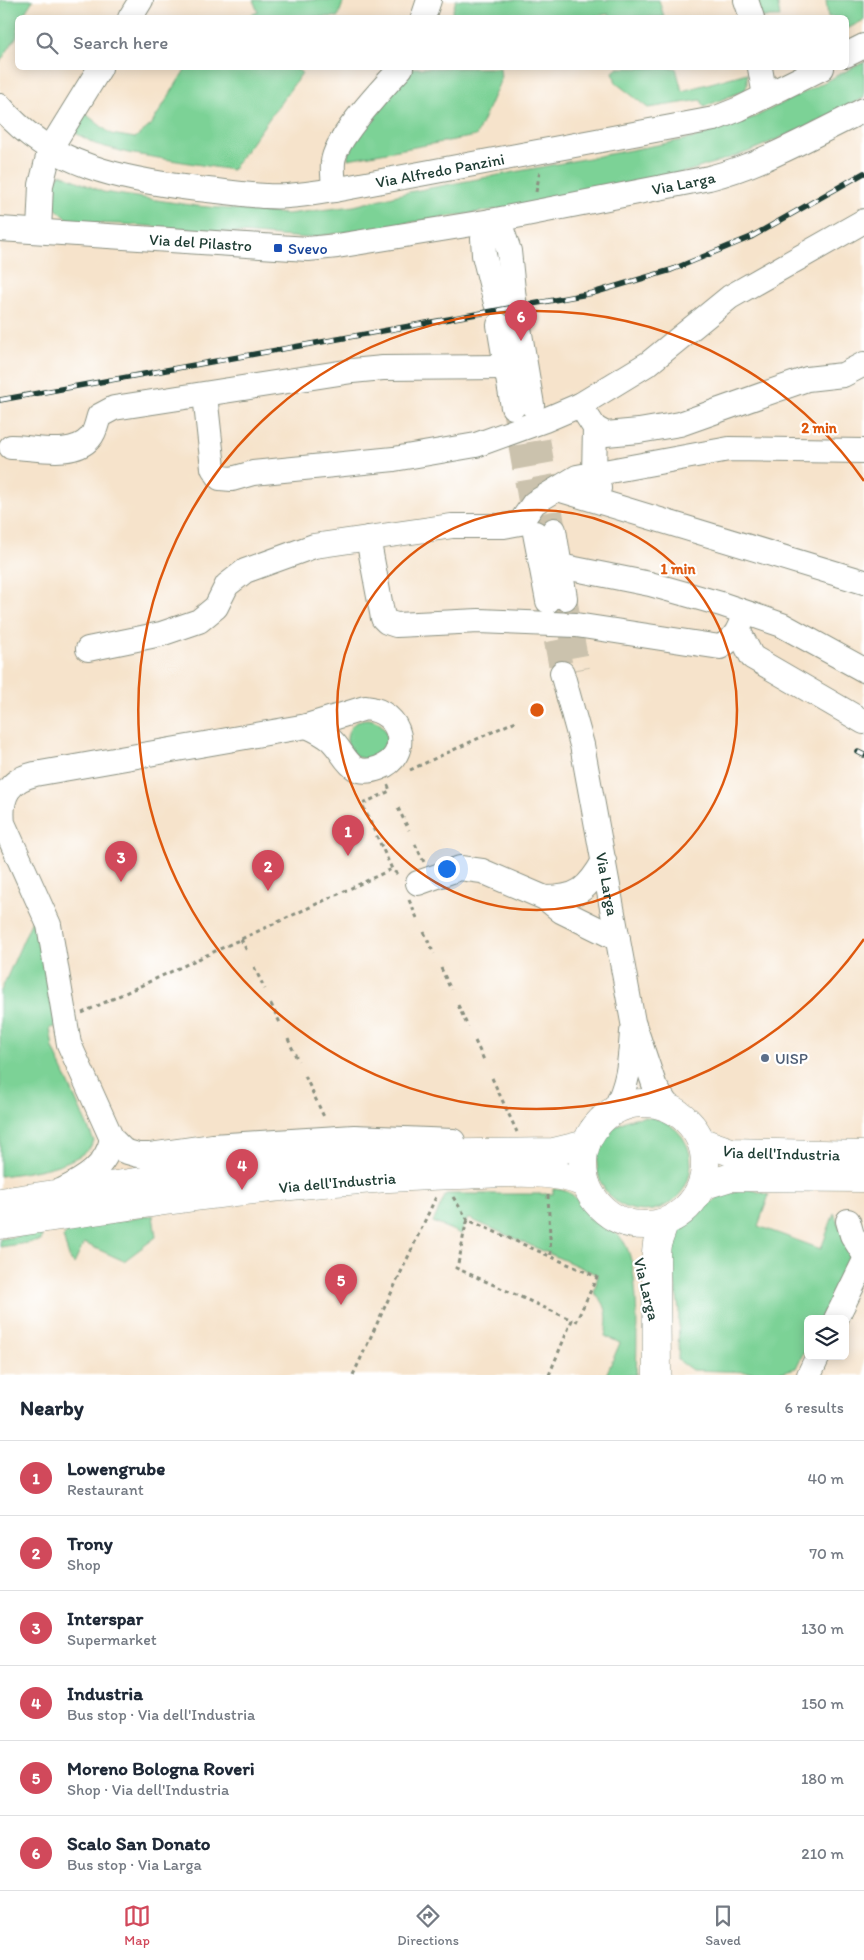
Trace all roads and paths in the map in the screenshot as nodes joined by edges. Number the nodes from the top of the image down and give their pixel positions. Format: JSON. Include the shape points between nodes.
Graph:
{"nodes":[{"id":1,"x":141,"y":0,"type":"edge"},
{"id":2,"x":429,"y":0,"type":"edge"},
{"id":3,"x":746,"y":0,"type":"edge"},
{"id":4,"x":132,"y":15,"type":"edge"},
{"id":5,"x":424,"y":15,"type":"edge"},
{"id":6,"x":751,"y":15,"type":"edge"},
{"id":7,"x":864,"y":46,"type":"edge"},
{"id":8,"x":849,"y":54,"type":"edge"},
{"id":9,"x":99,"y":70,"type":"edge"},
{"id":10,"x":400,"y":70,"type":"edge"},
{"id":11,"x":760,"y":70,"type":"edge"},
{"id":12,"x":818,"y":70,"type":"edge"},
{"id":13,"x":765,"y":96,"type":"junction"},
{"id":14,"x":0,"y":106,"type":"edge"},
{"id":15,"x":864,"y":110,"type":"edge"},
{"id":16,"x":50,"y":149,"type":"junction"},
{"id":17,"x":334,"y":190,"type":"junction"},
{"id":18,"x":864,"y":220,"type":"edge"},
{"id":19,"x":491,"y":221,"type":"junction"},
{"id":20,"x":0,"y":229,"type":"edge"},
{"id":21,"x":35,"y":231,"type":"junction"},
{"id":22,"x":507,"y":312,"type":"junction"},
{"id":23,"x":864,"y":364,"type":"edge"},
{"id":24,"x":507,"y":367,"type":"junction"},
{"id":25,"x":205,"y":395,"type":"junction"},
{"id":26,"x":580,"y":405,"type":"junction"},
{"id":27,"x":595,"y":428,"type":"junction"},
{"id":28,"x":11,"y":447,"type":"dead end"},
{"id":29,"x":864,"y":451,"type":"edge"},
{"id":30,"x":594,"y":474,"type":"junction"},
{"id":31,"x":558,"y":489,"type":"junction"},
{"id":32,"x":603,"y":503,"type":"junction"},
{"id":33,"x":368,"y":538,"type":"junction"},
{"id":34,"x":560,"y":566,"type":"junction"},
{"id":35,"x":864,"y":582,"type":"edge"},
{"id":36,"x":742,"y":622,"type":"junction"},
{"id":37,"x":88,"y":649,"type":"dead end"},
{"id":38,"x":864,"y":670,"type":"edge"},
{"id":39,"x":570,"y":672,"type":"tunnel mouth"},
{"id":40,"x":518,"y":720,"type":"dead end"},
{"id":41,"x":864,"y":722,"type":"edge"},
{"id":42,"x":307,"y":726,"type":"dead end"},
{"id":43,"x":404,"y":773,"type":"dead end"},
{"id":44,"x":386,"y":781,"type":"dead end"},
{"id":45,"x":398,"y":808,"type":"dead end"},
{"id":46,"x":409,"y":830,"type":"dead end"},
{"id":47,"x":415,"y":844,"type":"dead end"},
{"id":48,"x":604,"y":861,"type":"junction"},
{"id":49,"x":392,"y":869,"type":"junction"},
{"id":50,"x":411,"y":879,"type":"junction"},
{"id":51,"x":545,"y":898,"type":"junction"},
{"id":52,"x":417,"y":918,"type":"dead end"},
{"id":53,"x":424,"y":932,"type":"dead end"},
{"id":54,"x":241,"y":939,"type":"junction"},
{"id":55,"x":618,"y":939,"type":"junction"},
{"id":56,"x":247,"y":951,"type":"dead end"},
{"id":57,"x":434,"y":954,"type":"dead end"},
{"id":58,"x":254,"y":967,"type":"dead end"},
{"id":59,"x":441,"y":968,"type":"dead end"},
{"id":60,"x":265,"y":989,"type":"dead end"},
{"id":61,"x":451,"y":990,"type":"dead end"},
{"id":62,"x":271,"y":1004,"type":"dead end"},
{"id":63,"x":458,"y":1005,"type":"dead end"},
{"id":64,"x":77,"y":1016,"type":"dead end"},
{"id":65,"x":633,"y":1022,"type":"junction"},
{"id":66,"x":281,"y":1025,"type":"dead end"},
{"id":67,"x":468,"y":1027,"type":"dead end"},
{"id":68,"x":288,"y":1039,"type":"dead end"},
{"id":69,"x":475,"y":1041,"type":"dead end"},
{"id":70,"x":298,"y":1061,"type":"dead end"},
{"id":71,"x":485,"y":1062,"type":"dead end"},
{"id":72,"x":305,"y":1076,"type":"dead end"},
{"id":73,"x":492,"y":1078,"type":"dead end"},
{"id":74,"x":606,"y":1108,"type":"junction"},
{"id":75,"x":668,"y":1108,"type":"junction"},
{"id":76,"x":326,"y":1120,"type":"dead end"},
{"id":77,"x":582,"y":1135,"type":"junction"},
{"id":78,"x":112,"y":1139,"type":"junction"},
{"id":79,"x":702,"y":1142,"type":"junction"},
{"id":80,"x":516,"y":1144,"type":"junction"},
{"id":81,"x":864,"y":1154,"type":"edge"},
{"id":82,"x":864,"y":1178,"type":"edge"},
{"id":83,"x":586,"y":1184,"type":"junction"},
{"id":84,"x":702,"y":1186,"type":"junction"},
{"id":85,"x":440,"y":1188,"type":"dead end"},
{"id":86,"x":546,"y":1188,"type":"dead end"},
{"id":87,"x":57,"y":1193,"type":"junction"},
{"id":88,"x":452,"y":1196,"type":"dead end"},
{"id":89,"x":0,"y":1202,"type":"edge"},
{"id":90,"x":468,"y":1220,"type":"junction"},
{"id":91,"x":848,"y":1221,"type":"dead end"},
{"id":92,"x":623,"y":1222,"type":"junction"},
{"id":93,"x":665,"y":1222,"type":"junction"},
{"id":94,"x":0,"y":1225,"type":"edge"},
{"id":95,"x":864,"y":1254,"type":"edge"},
{"id":96,"x":551,"y":1257,"type":"junction"},
{"id":97,"x":864,"y":1262,"type":"edge"},
{"id":98,"x":838,"y":1315,"type":"edge"},
{"id":99,"x":576,"y":1322,"type":"dead end"},
{"id":100,"x":657,"y":1329,"type":"junction"},
{"id":101,"x":816,"y":1360,"type":"edge"},
{"id":102,"x":353,"y":1375,"type":"edge"},
{"id":103,"x":549,"y":1375,"type":"edge"},
{"id":104,"x":657,"y":1375,"type":"edge"},
{"id":105,"x":809,"y":1375,"type":"edge"}],
"edges":[{"from":1,"to":4,"type":"street"},
{"from":2,"to":5,"type":"street"},
{"from":3,"to":6,"type":"street"},
{"from":7,"to":8,"type":"street"},
{"from":9,"to":16,"type":"street"},
{"from":10,"to":17,"type":"street","via":[[342,141],[333,161]]},
{"from":11,"to":13,"type":"street"},
{"from":12,"to":13,"type":"street","name":"Via Alfredo Panzini"},
{"from":13,"to":17,"type":"street","name":"Via Alfredo Panzini","via":[[714,119],[689,125]]},
{"from":14,"to":16,"type":"street","name":"Via Alfredo Panzini","via":[[35,140]]},
{"from":15,"to":19,"type":"street","name":"Via Larga","via":[[736,171]]},
{"from":16,"to":17,"type":"street","name":"Via Alfredo Panzini","via":[[97,170],[165,185],[267,196]]},
{"from":16,"to":21,"type":"street"},
{"from":18,"to":26,"type":"street","via":[[730,297],[650,363]]},
{"from":19,"to":21,"type":"street","name":"Via del Pilastro","via":[[308,249]]},
{"from":19,"to":22,"type":"street","via":[[483,238],[484,246]]},
{"from":20,"to":21,"type":"street","name":"Via del Pilastro"},
{"from":22,"to":24,"type":"street"},
{"from":22,"to":24,"type":"street","via":[[523,406]]},
{"from":23,"to":27,"type":"street","via":[[843,375],[807,379],[680,424],[606,434]]},
{"from":24,"to":25,"type":"street","via":[[383,368]]},
{"from":25,"to":26,"type":"street","via":[[213,468],[220,478],[232,479],[254,473],[394,459],[476,446]]},
{"from":25,"to":28,"type":"street","via":[[114,408],[98,416],[91,437],[81,445],[63,450]]},
{"from":26,"to":27,"type":"street"},
{"from":27,"to":30,"type":"street"},
{"from":29,"to":30,"type":"street","via":[[729,448]]},
{"from":30,"to":31,"type":"street","via":[[577,477]]},
{"from":30,"to":32,"type":"street"},
{"from":31,"to":32,"type":"street"},
{"from":31,"to":33,"type":"street","via":[[534,503],[520,523],[452,526]]},
{"from":32,"to":35,"type":"street"},
{"from":33,"to":36,"type":"street","via":[[383,618],[396,625],[479,621],[576,625],[720,647],[728,643]]},
{"from":33,"to":37,"type":"street","via":[[314,546],[245,571],[228,585],[216,607],[187,626]]},
{"from":34,"to":34,"type":"street","via":[[544,531],[557,600]]},
{"from":34,"to":36,"type":"street","via":[[650,584]]},
{"from":36,"to":38,"type":"street","via":[[782,625]]},
{"from":36,"to":41,"type":"street","via":[[752,657]]},
{"from":39,"to":48,"type":"street","name":"Via Larga"},
{"from":40,"to":43,"type":"path"},
{"from":42,"to":78,"type":"street","via":[[22,776],[6,791],[1,805],[3,823],[49,925],[69,1044]]},
{"from":44,"to":49,"type":"path","via":[[390,791],[362,804]]},
{"from":45,"to":46,"type":"path"},
{"from":47,"to":50,"type":"path"},
{"from":48,"to":51,"type":"street","via":[[581,891],[561,898]]},
{"from":48,"to":55,"type":"street","name":"Via Larga"},
{"from":49,"to":50,"type":"path"},
{"from":49,"to":54,"type":"path"},
{"from":50,"to":51,"type":"street","via":[[471,868]]},
{"from":50,"to":52,"type":"path"},
{"from":51,"to":55,"type":"street","via":[[561,911]]},
{"from":53,"to":57,"type":"path"},
{"from":54,"to":56,"type":"path"},
{"from":54,"to":64,"type":"path"},
{"from":55,"to":65,"type":"street","name":"Via Larga"},
{"from":58,"to":60,"type":"path"},
{"from":59,"to":61,"type":"path"},
{"from":62,"to":66,"type":"path"},
{"from":63,"to":67,"type":"path"},
{"from":65,"to":74,"type":"street","name":"Via Larga","via":[[628,1081]]},
{"from":65,"to":75,"type":"street","name":"Via Larga","via":[[655,1087]]},
{"from":68,"to":70,"type":"path"},
{"from":69,"to":71,"type":"path"},
{"from":72,"to":76,"type":"path"},
{"from":73,"to":80,"type":"path"},
{"from":74,"to":75,"type":"main road","via":[[641,1103]]},
{"from":74,"to":77,"type":"path"},
{"from":74,"to":77,"type":"main road","via":[[593,1130]]},
{"from":75,"to":79,"type":"main road","via":[[692,1125]]},
{"from":77,"to":80,"type":"main road","name":"Via dell'Industria","via":[[554,1152]]},
{"from":77,"to":83,"type":"main road"},
{"from":78,"to":80,"type":"street","via":[[124,1150],[138,1155],[213,1146],[354,1138]]},
{"from":78,"to":87,"type":"street","via":[[105,1159],[94,1171]]},
{"from":79,"to":81,"type":"main road","name":"Via dell'Industria","via":[[731,1152]]},
{"from":79,"to":84,"type":"main road","via":[[706,1164]]},
{"from":80,"to":87,"type":"main road","name":"Via dell'Industria","via":[[261,1164]]},
{"from":82,"to":84,"type":"main road","name":"Via dell'Industria","via":[[743,1176],[719,1179]]},
{"from":83,"to":92,"type":"main road","via":[[600,1207]]},
{"from":83,"to":94,"type":"main road","name":"Via dell'Industria","via":[[555,1174],[343,1180],[195,1196]]},
{"from":84,"to":93,"type":"main road","via":[[687,1208]]},
{"from":85,"to":102,"type":"path"},
{"from":86,"to":96,"type":"path"},
{"from":87,"to":89,"type":"main road","name":"Via dell'Industria"},
{"from":88,"to":90,"type":"path"},
{"from":90,"to":96,"type":"path"},
{"from":90,"to":103,"type":"path","via":[[456,1268],[572,1320]]},
{"from":91,"to":95,"type":"street","via":[[852,1235]]},
{"from":92,"to":93,"type":"main road","via":[[637,1225]]},
{"from":92,"to":100,"type":"main road","name":"Via Larga","via":[[636,1246]]},
{"from":93,"to":100,"type":"main road","name":"Via Larga","via":[[657,1244]]},
{"from":96,"to":99,"type":"path","via":[[596,1277]]},
{"from":97,"to":98,"type":"street"},
{"from":100,"to":104,"type":"main road","name":"Via Larga"},
{"from":101,"to":105,"type":"street"}]}
